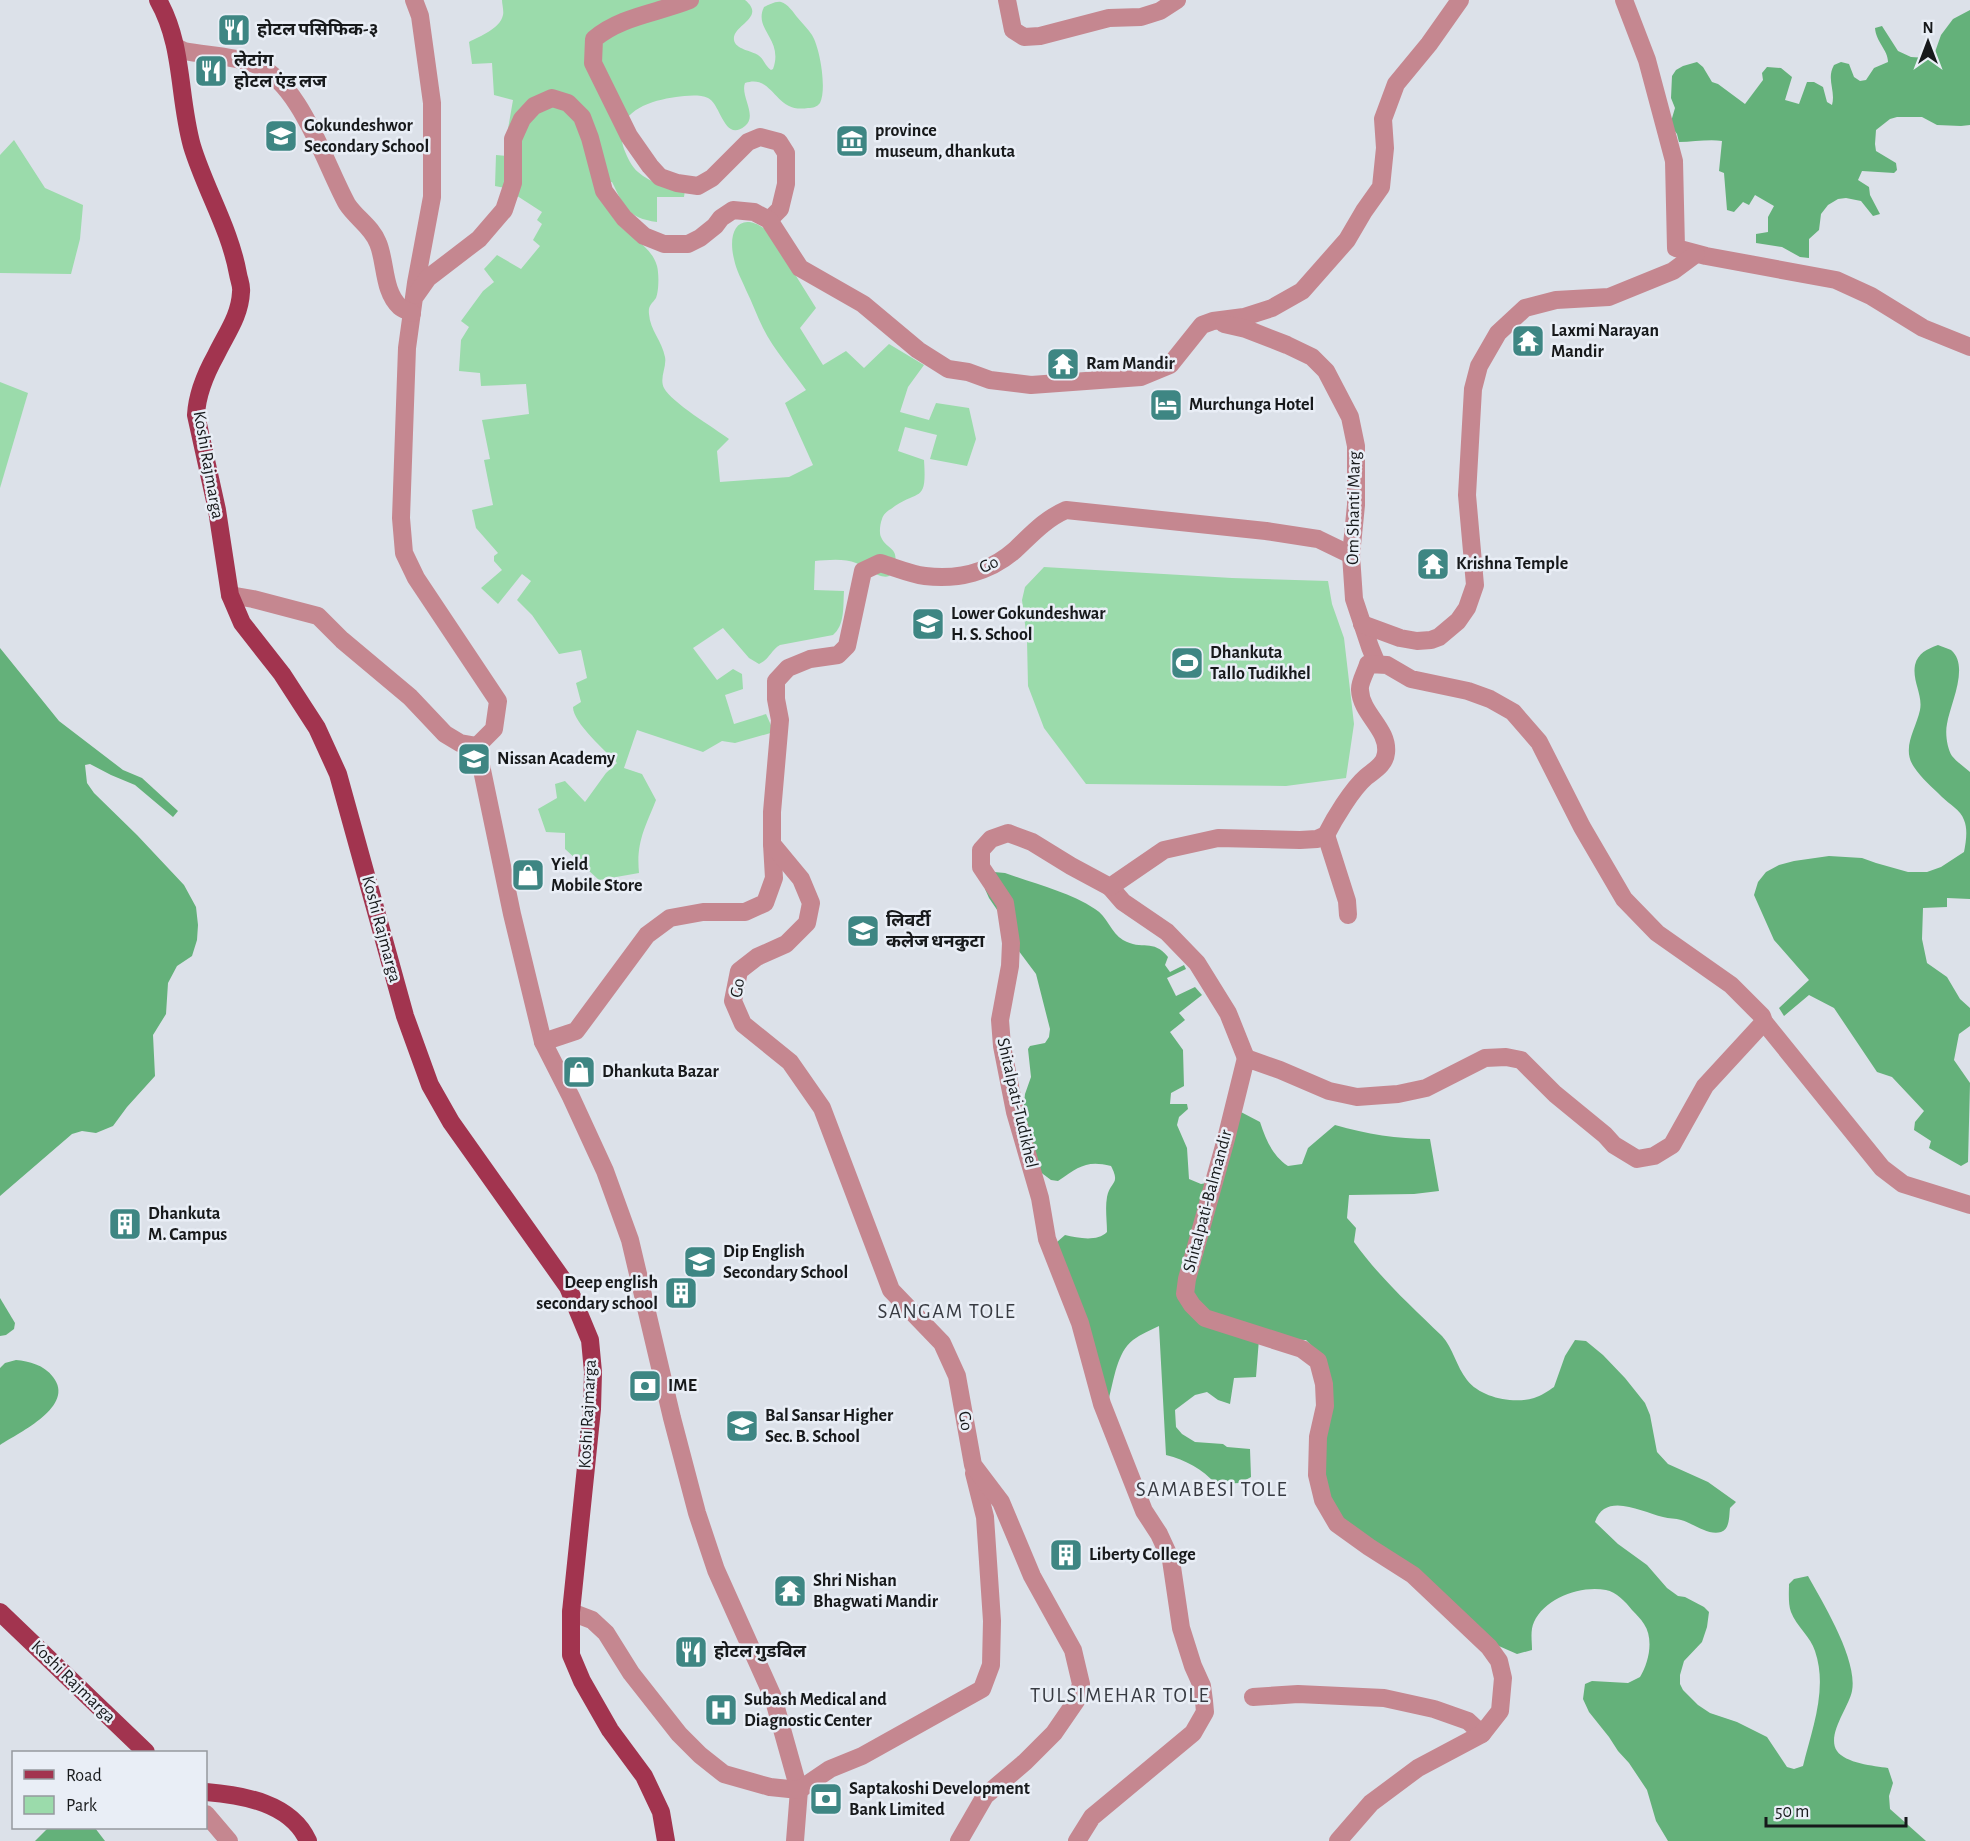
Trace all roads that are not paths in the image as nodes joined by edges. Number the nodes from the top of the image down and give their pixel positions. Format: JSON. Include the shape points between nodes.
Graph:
{"nodes":[{"id":1,"x":158,"y":0,"type":"edge"},
{"id":2,"x":414,"y":0,"type":"edge"},
{"id":3,"x":690,"y":0,"type":"edge"},
{"id":4,"x":1007,"y":0,"type":"edge"},
{"id":5,"x":1177,"y":0,"type":"edge"},
{"id":6,"x":1460,"y":0,"type":"edge"},
{"id":7,"x":1624,"y":0,"type":"edge"},
{"id":8,"x":176,"y":47,"type":"junction"},
{"id":9,"x":769,"y":220,"type":"junction"},
{"id":10,"x":1696,"y":254,"type":"junction"},
{"id":11,"x":413,"y":306,"type":"junction"},
{"id":12,"x":1213,"y":321,"type":"junction"},
{"id":13,"x":1970,"y":347,"type":"edge"},
{"id":14,"x":1351,"y":555,"type":"junction"},
{"id":15,"x":230,"y":595,"type":"junction"},
{"id":16,"x":1362,"y":624,"type":"junction"},
{"id":17,"x":1382,"y":664,"type":"junction"},
{"id":18,"x":477,"y":746,"type":"junction"},
{"id":19,"x":1326,"y":835,"type":"junction"},
{"id":20,"x":772,"y":844,"type":"junction"},
{"id":21,"x":1110,"y":887,"type":"junction"},
{"id":22,"x":1348,"y":915,"type":"dead end"},
{"id":23,"x":1764,"y":1022,"type":"junction"},
{"id":24,"x":543,"y":1042,"type":"junction"},
{"id":25,"x":1246,"y":1058,"type":"junction"},
{"id":26,"x":1970,"y":1205,"type":"edge"},
{"id":27,"x":973,"y":1466,"type":"junction"},
{"id":28,"x":0,"y":1612,"type":"edge"},
{"id":29,"x":571,"y":1612,"type":"junction"},
{"id":30,"x":1253,"y":1697,"type":"dead end"},
{"id":31,"x":1482,"y":1734,"type":"junction"},
{"id":32,"x":145,"y":1751,"type":"edge"},
{"id":33,"x":799,"y":1790,"type":"junction"},
{"id":34,"x":207,"y":1792,"type":"edge"},
{"id":35,"x":207,"y":1815,"type":"edge"},
{"id":36,"x":229,"y":1841,"type":"edge"},
{"id":37,"x":308,"y":1841,"type":"edge"},
{"id":38,"x":666,"y":1841,"type":"edge"},
{"id":39,"x":795,"y":1841,"type":"edge"},
{"id":40,"x":959,"y":1841,"type":"edge"},
{"id":41,"x":1077,"y":1841,"type":"edge"},
{"id":42,"x":1338,"y":1841,"type":"edge"}],
"edges":[{"from":1,"to":8,"type":"main road","name":"Koshi Rajmarga"},
{"from":2,"to":11,"type":"street","via":[[420,16],[432,103],[432,197]]},
{"from":3,"to":9,"type":"street","via":[[606,29],[594,39],[593,63],[629,136],[660,177],[698,186],[712,178],[748,142],[760,136],[779,142],[786,153],[786,184],[780,210]]},
{"from":4,"to":5,"type":"street","via":[[1013,30],[1024,37],[1109,18],[1141,17]]},
{"from":6,"to":12,"type":"street","via":[[1396,84],[1383,119],[1381,187],[1347,240],[1302,291],[1272,308]]},
{"from":7,"to":10,"type":"street","via":[[1647,60],[1674,161],[1676,248]]},
{"from":8,"to":11,"type":"street","via":[[252,63],[284,88],[307,120],[348,206],[369,227],[378,243],[391,293],[400,308]]},
{"from":8,"to":15,"type":"main road","name":"Koshi Rajmarga","via":[[192,146],[235,256],[242,291],[236,319],[215,355],[197,400],[196,415],[215,499]]},
{"from":9,"to":11,"type":"street","via":[[754,212],[733,210],[688,244],[664,244],[644,236],[604,191],[582,117],[568,103],[552,98],[534,106],[522,119],[513,139],[513,183],[504,210],[479,239],[428,278]]},
{"from":9,"to":12,"type":"street","via":[[800,268],[863,304],[918,350],[948,369],[990,380],[1031,385],[1142,377],[1170,365],[1202,325]]},
{"from":10,"to":13,"type":"street","via":[[1836,280],[1923,328]]},
{"from":10,"to":16,"type":"street","via":[[1673,271],[1609,297],[1556,300],[1525,308],[1498,333],[1479,366],[1473,389],[1467,495],[1475,585],[1467,608],[1458,621],[1431,640],[1400,638]]},
{"from":11,"to":18,"type":"street","via":[[407,348],[401,518],[404,553],[416,578],[498,701],[494,729]]},
{"from":12,"to":14,"type":"street","name":"Om Shanti Marg","via":[[1287,345],[1312,357],[1326,370],[1350,417],[1356,446]]},
{"from":14,"to":16,"type":"street","name":"Om Shanti Marg","via":[[1354,599]]},
{"from":14,"to":20,"type":"street","name":"Go","via":[[1318,539],[1066,510],[1053,515],[1006,558],[984,570],[957,576],[924,576],[880,563],[863,571],[847,646],[838,655],[810,659],[788,668],[776,681],[780,720]]},
{"from":15,"to":18,"type":"street","via":[[318,616],[410,697],[445,734],[460,743]]},
{"from":15,"to":29,"type":"main road","name":"Koshi Rajmarga","via":[[242,623],[317,728],[338,774],[405,1016],[430,1085],[451,1122],[568,1287],[590,1340],[594,1372],[592,1409]]},
{"from":16,"to":17,"type":"street","name":"Om Shanti Marg"},
{"from":17,"to":19,"type":"street","via":[[1368,664],[1359,690],[1365,709],[1383,735],[1385,760],[1363,780]]},
{"from":17,"to":23,"type":"street","via":[[1412,679],[1490,699],[1513,712],[1539,742],[1624,899],[1657,933],[1731,985]]},
{"from":18,"to":24,"type":"street"},
{"from":19,"to":21,"type":"street","via":[[1300,840],[1218,838],[1164,850]]},
{"from":19,"to":22,"type":"street"},
{"from":20,"to":24,"type":"street","via":[[774,878],[765,903],[745,912],[703,912],[670,918],[647,935],[576,1031]]},
{"from":20,"to":27,"type":"street","name":"Go","via":[[801,879],[811,903],[807,923],[786,944],[757,957],[739,971],[733,1001],[743,1024],[790,1062],[822,1108],[891,1290],[942,1343],[957,1376]]},
{"from":21,"to":25,"type":"street","via":[[1123,902],[1167,932],[1197,963],[1228,1013]]},
{"from":21,"to":41,"type":"street","name":"Shitalpati-Tudikhel","via":[[1032,842],[1008,833],[991,839],[981,850],[981,867],[1005,903],[1011,943],[1000,1020],[1002,1046],[1047,1239],[1080,1323],[1102,1404],[1144,1511],[1171,1560],[1181,1628],[1204,1701],[1205,1712],[1193,1732],[1092,1817]]},
{"from":23,"to":25,"type":"street","via":[[1705,1086],[1672,1145],[1654,1156],[1637,1159],[1614,1145],[1521,1060],[1485,1058],[1426,1088],[1357,1097],[1329,1091]]},
{"from":23,"to":26,"type":"street","via":[[1882,1168],[1903,1184]]},
{"from":24,"to":33,"type":"street","via":[[605,1171],[630,1240],[697,1513],[716,1570],[773,1697]]},
{"from":25,"to":31,"type":"street","name":"Shitalpati-Balmandir","via":[[1185,1294],[1205,1318],[1302,1349],[1318,1361],[1325,1406],[1318,1437],[1317,1475],[1323,1500],[1337,1524],[1413,1575],[1499,1661],[1503,1678],[1500,1711]]},
{"from":27,"to":33,"type":"street","via":[[985,1517],[992,1621],[991,1665],[982,1689],[862,1756],[830,1769]]},
{"from":27,"to":40,"type":"street","name":"Go","via":[[1001,1502],[1032,1576],[1073,1650],[1081,1684],[1076,1701],[1054,1732],[985,1796]]},
{"from":28,"to":32,"type":"main road","name":"Koshi Rajmarga"},
{"from":29,"to":33,"type":"street","via":[[592,1620],[606,1633],[631,1673],[679,1734],[724,1774],[770,1787]]},
{"from":29,"to":38,"type":"main road","name":"Koshi Rajmarga","via":[[570,1655],[610,1730],[644,1776],[661,1812]]},
{"from":30,"to":31,"type":"street","via":[[1384,1698],[1468,1721]]},
{"from":31,"to":42,"type":"street","name":"Shitalpati-Balmandir","via":[[1418,1768],[1371,1803]]},
{"from":33,"to":39,"type":"street"},
{"from":34,"to":37,"type":"main road","via":[[254,1799],[280,1811],[297,1823]]},
{"from":35,"to":36,"type":"street"}]}
